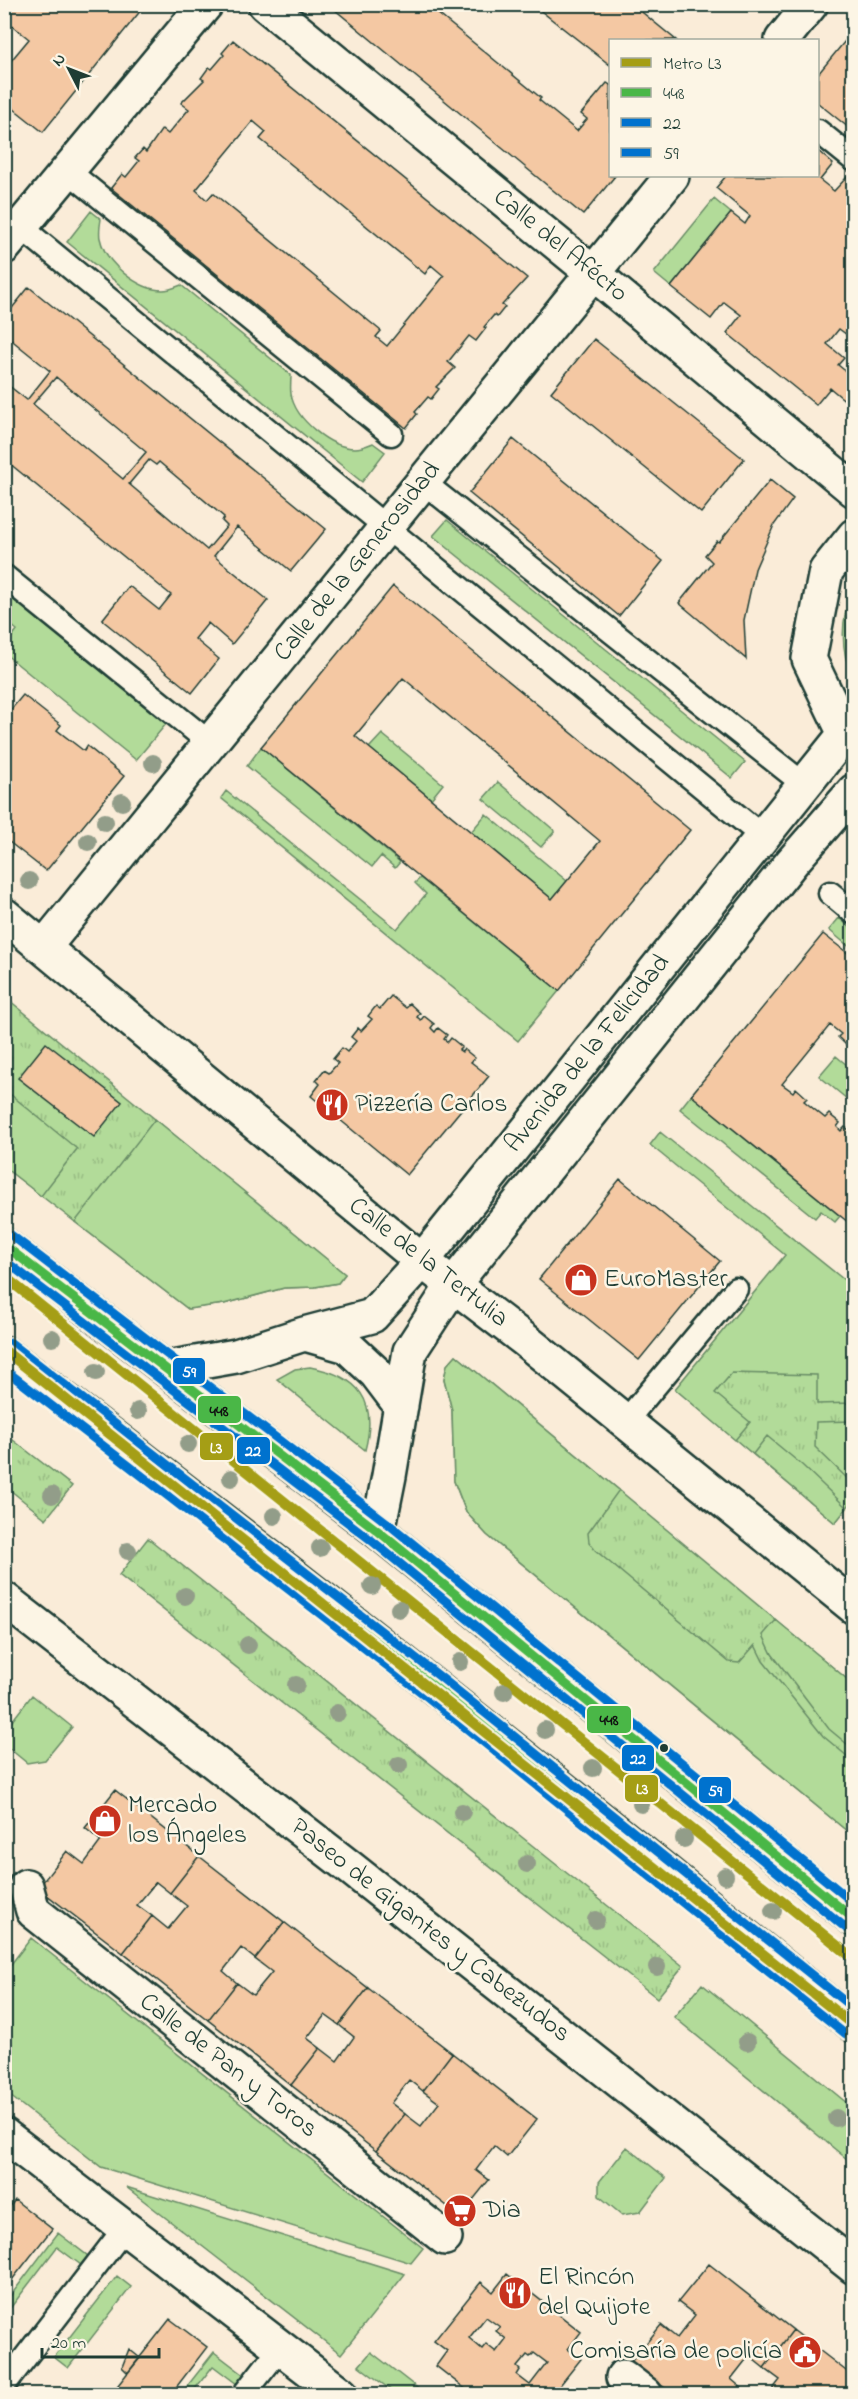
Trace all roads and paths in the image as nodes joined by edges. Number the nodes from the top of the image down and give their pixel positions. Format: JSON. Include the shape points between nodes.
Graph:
{"nodes":[{"id":1,"x":206,"y":4,"type":"edge"},
{"id":2,"x":265,"y":4,"type":"edge"},
{"id":3,"x":812,"y":4,"type":"edge"},
{"id":4,"x":783,"y":39,"type":"edge"},
{"id":5,"x":819,"y":132,"type":"edge"},
{"id":6,"x":854,"y":160,"type":"edge"},
{"id":7,"x":68,"y":171,"type":"junction"},
{"id":8,"x":671,"y":177,"type":"edge"},
{"id":9,"x":13,"y":237,"type":"edge"},
{"id":10,"x":593,"y":273,"type":"junction"},
{"id":11,"x":392,"y":434,"type":"dead end"},
{"id":12,"x":423,"y":482,"type":"junction"},
{"id":13,"x":854,"y":490,"type":"edge"},
{"id":14,"x":386,"y":528,"type":"junction"},
{"id":15,"x":854,"y":536,"type":"edge"},
{"id":16,"x":4,"y":576,"type":"edge"},
{"id":17,"x":849,"y":737,"type":"edge"},
{"id":18,"x":210,"y":743,"type":"junction"},
{"id":19,"x":806,"y":786,"type":"junction"},
{"id":20,"x":854,"y":791,"type":"edge"},
{"id":21,"x":763,"y":837,"type":"junction"},
{"id":22,"x":830,"y":893,"type":"dead end"},
{"id":23,"x":854,"y":913,"type":"edge"},
{"id":24,"x":4,"y":915,"type":"edge"},
{"id":25,"x":44,"y":947,"type":"junction"},
{"id":26,"x":4,"y":1245,"type":"edge"},
{"id":27,"x":422,"y":1261,"type":"junction"},
{"id":28,"x":453,"y":1285,"type":"junction"},
{"id":29,"x":736,"y":1289,"type":"dead end"},
{"id":30,"x":304,"y":1334,"type":"junction"},
{"id":31,"x":4,"y":1353,"type":"edge"},
{"id":32,"x":167,"y":1368,"type":"junction"},
{"id":33,"x":400,"y":1406,"type":"junction"},
{"id":34,"x":625,"y":1422,"type":"junction"},
{"id":35,"x":378,"y":1531,"type":"junction"},
{"id":36,"x":847,"y":1590,"type":"edge"},
{"id":37,"x":4,"y":1599,"type":"edge"},
{"id":38,"x":26,"y":1886,"type":"dead end"},
{"id":39,"x":854,"y":1919,"type":"edge"},
{"id":40,"x":854,"y":2025,"type":"edge"},
{"id":41,"x":4,"y":2135,"type":"edge"},
{"id":42,"x":125,"y":2228,"type":"junction"},
{"id":43,"x":444,"y":2238,"type":"dead end"},
{"id":44,"x":854,"y":2267,"type":"edge"},
{"id":45,"x":281,"y":2347,"type":"junction"},
{"id":46,"x":4,"y":2385,"type":"edge"},
{"id":47,"x":244,"y":2394,"type":"edge"},
{"id":48,"x":341,"y":2394,"type":"edge"}],
"edges":[{"from":1,"to":7,"type":"street"},
{"from":2,"to":10,"type":"street","name":"Calle del Afécto"},
{"from":3,"to":4,"type":"street"},
{"from":5,"to":6,"type":"lane"},
{"from":7,"to":9,"type":"street"},
{"from":7,"to":11,"type":"lane"},
{"from":8,"to":10,"type":"street","name":"Calle de la Generosidad"},
{"from":9,"to":14,"type":"lane"},
{"from":10,"to":12,"type":"street","name":"Calle de la Generosidad"},
{"from":10,"to":13,"type":"street","name":"Calle del Afécto"},
{"from":12,"to":14,"type":"street","name":"Calle de la Generosidad"},
{"from":12,"to":19,"type":"lane"},
{"from":14,"to":18,"type":"street","name":"Calle de la Generosidad"},
{"from":14,"to":21,"type":"lane"},
{"from":15,"to":17,"type":"street","name":"Avenida de la Felicidad","via":[[826,571],[809,659]]},
{"from":16,"to":18,"type":"lane"},
{"from":17,"to":19,"type":"street","name":"Avenida de la Felicidad"},
{"from":18,"to":25,"type":"street","name":"Calle de la Generosidad"},
{"from":19,"to":21,"type":"street","name":"Avenida de la Felicidad"},
{"from":20,"to":28,"type":"street","name":"Avenida de la Felicidad","via":[[792,862]]},
{"from":21,"to":27,"type":"street","name":"Avenida de la Felicidad"},
{"from":22,"to":23,"type":"lane"},
{"from":24,"to":25,"type":"street","name":"Calle de la Tertulia"},
{"from":25,"to":27,"type":"street","name":"Calle de la Tertulia"},
{"from":26,"to":32,"type":"street"},
{"from":27,"to":28,"type":"street","name":"Calle de la Tertulia"},
{"from":27,"to":30,"type":"street","name":"Avenida de la Felicidad","via":[[372,1316]]},
{"from":28,"to":33,"type":"street","name":"Avenida de la Felicidad","via":[[410,1351]]},
{"from":28,"to":34,"type":"street","name":"Calle de la Tertulia"},
{"from":29,"to":34,"type":"lane"},
{"from":30,"to":32,"type":"street","name":"Avenida de la Felicidad","via":[[236,1356]]},
{"from":30,"to":33,"type":"street","via":[[347,1346],[376,1373]]},
{"from":31,"to":40,"type":"street","via":[[403,1663]]},
{"from":32,"to":35,"type":"street"},
{"from":33,"to":35,"type":"street","name":"Avenida de la Felicidad"},
{"from":34,"to":36,"type":"street","name":"Calle de la Tertulia"},
{"from":35,"to":39,"type":"street"},
{"from":37,"to":44,"type":"street","name":"Paseo de Gigantes y Cabezudos"},
{"from":38,"to":43,"type":"street","name":"Calle de Pan y Toros","via":[[33,1911]]},
{"from":41,"to":42,"type":"street"},
{"from":42,"to":45,"type":"street"},
{"from":42,"to":46,"type":"lane"},
{"from":45,"to":47,"type":"lane"},
{"from":45,"to":48,"type":"street"}]}
